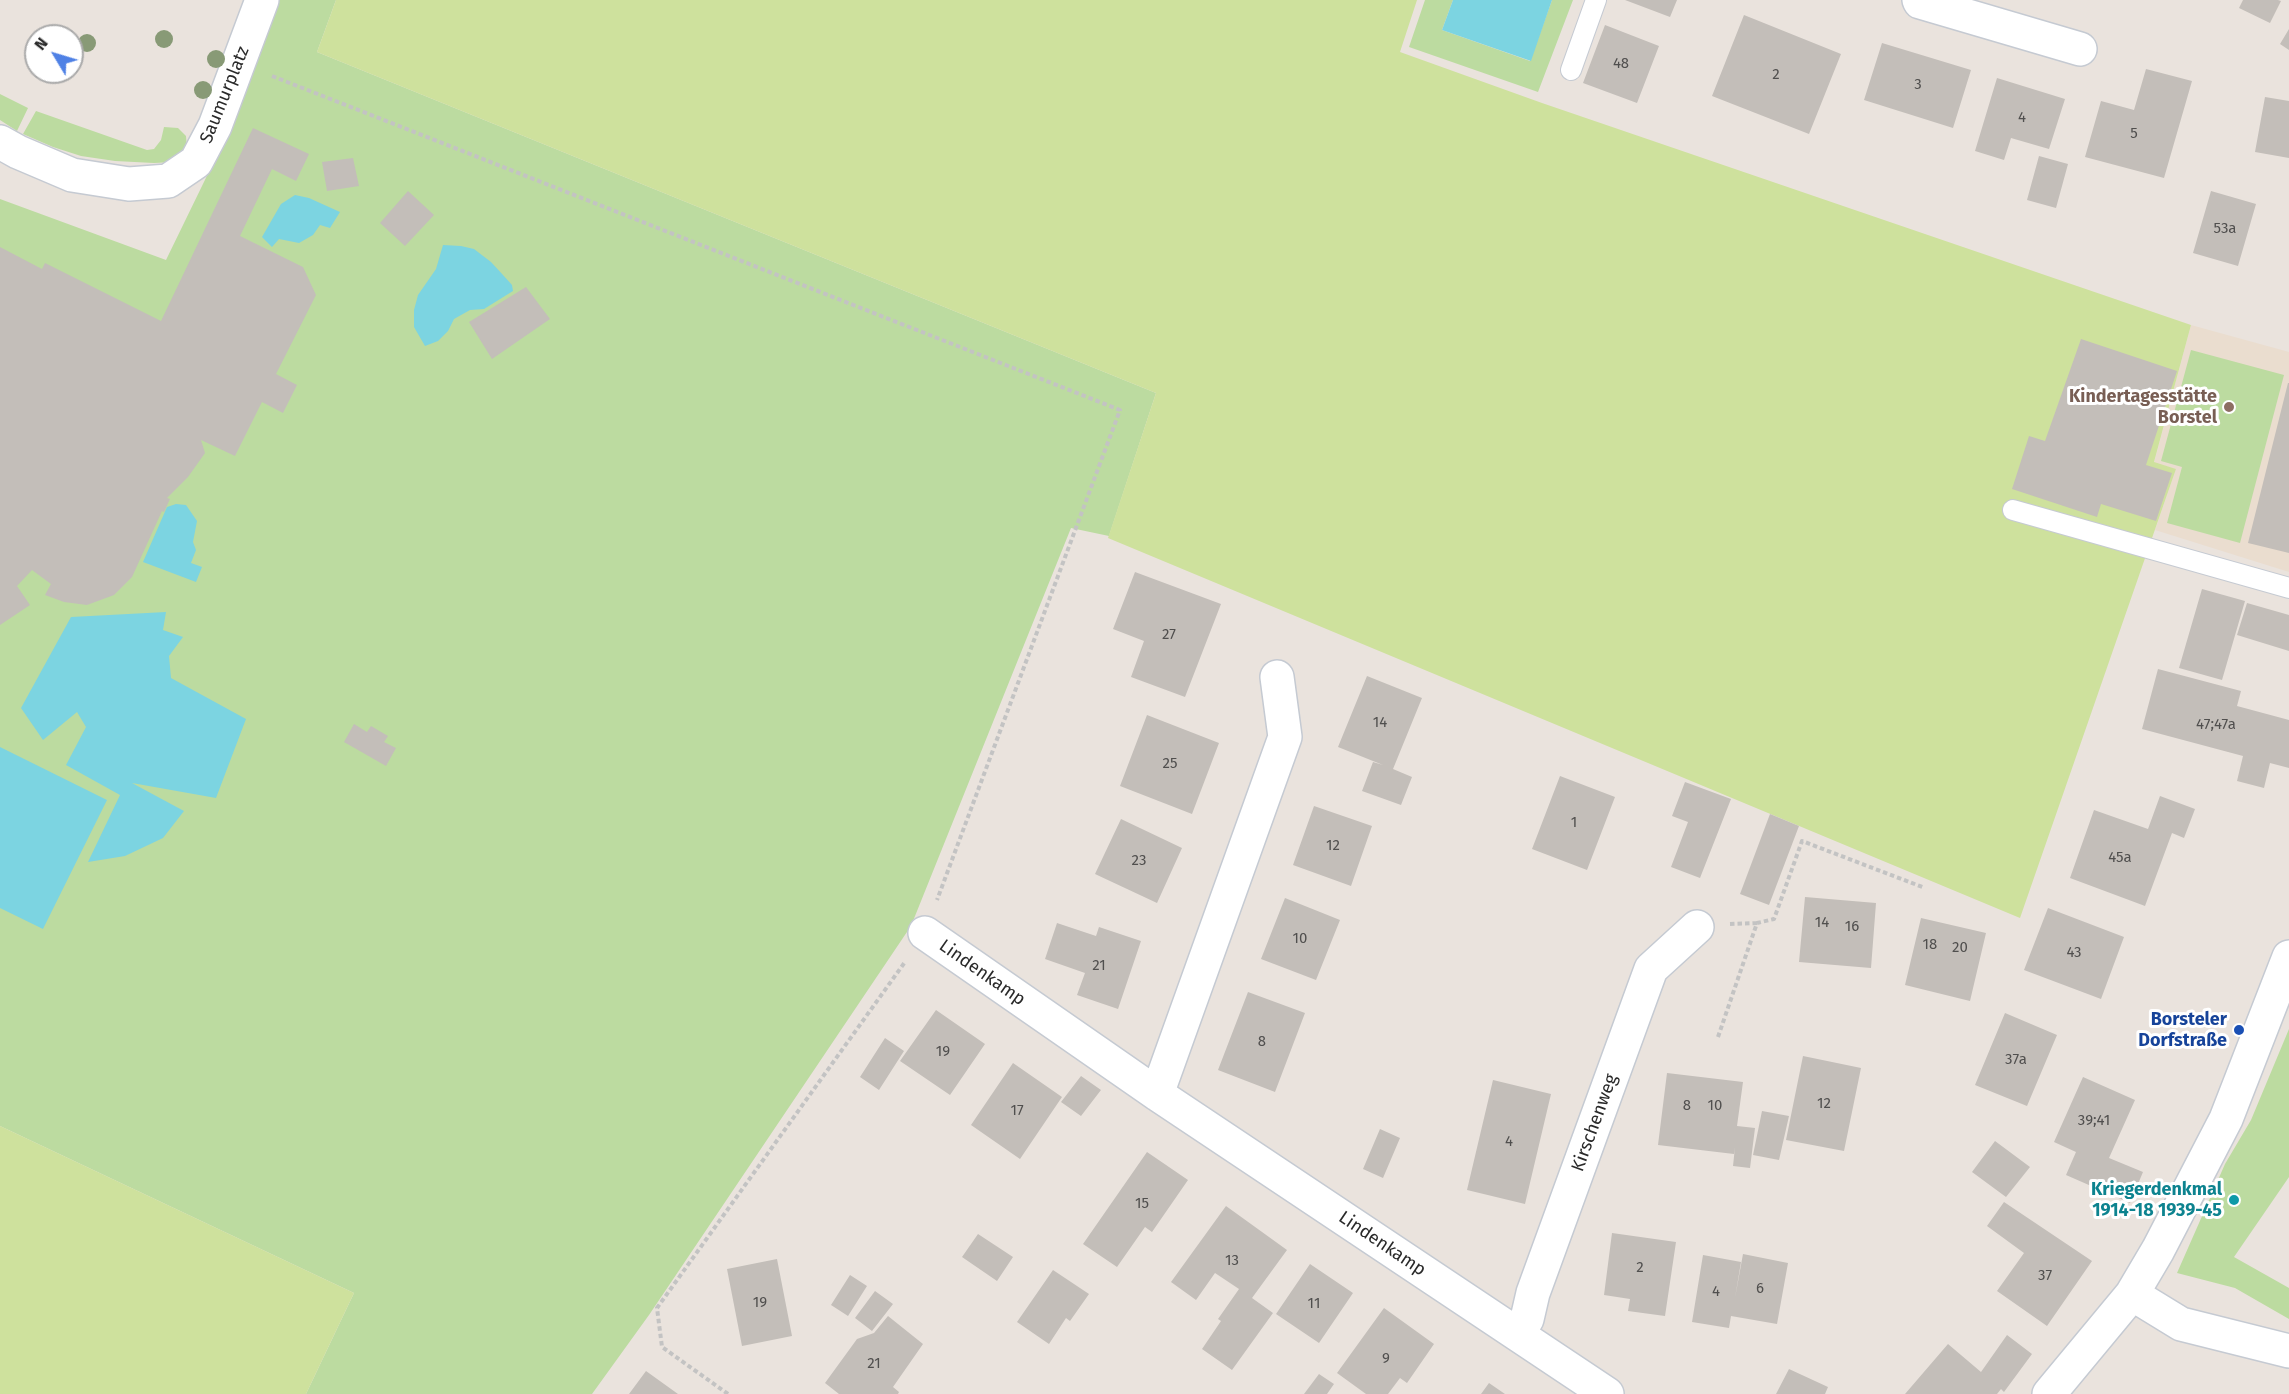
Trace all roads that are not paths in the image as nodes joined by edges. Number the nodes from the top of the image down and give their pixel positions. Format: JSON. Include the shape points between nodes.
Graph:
{"nodes":[{"id":1,"x":262,"y":0,"type":"edge"},
{"id":2,"x":1596,"y":0,"type":"edge"},
{"id":3,"x":1919,"y":0,"type":"edge"},
{"id":4,"x":2080,"y":49,"type":"dead end"},
{"id":5,"x":1571,"y":70,"type":"dead end"},
{"id":6,"x":0,"y":142,"type":"edge"},
{"id":7,"x":2013,"y":510,"type":"dead end"},
{"id":8,"x":2289,"y":588,"type":"edge"},
{"id":9,"x":1277,"y":677,"type":"dead end"},
{"id":10,"x":1696,"y":927,"type":"dead end"},
{"id":11,"x":925,"y":933,"type":"road end"},
{"id":12,"x":2289,"y":957,"type":"edge"},
{"id":13,"x":1157,"y":1094,"type":"junction"},
{"id":14,"x":2132,"y":1294,"type":"junction"},
{"id":15,"x":1517,"y":1334,"type":"junction"},
{"id":16,"x":2289,"y":1350,"type":"edge"},
{"id":17,"x":1607,"y":1394,"type":"edge"},
{"id":18,"x":2049,"y":1394,"type":"edge"}],
"edges":[{"from":1,"to":6,"type":"street","name":"Saumurplatz","via":[[215,126],[196,162],[168,181],[129,184],[72,175]]},
{"from":2,"to":5,"type":"lane"},
{"from":3,"to":4,"type":"street"},
{"from":7,"to":8,"type":"lane"},
{"from":9,"to":13,"type":"street","via":[[1285,737]]},
{"from":10,"to":15,"type":"street","name":"Kirschenweg","via":[[1651,969],[1533,1293],[1527,1319]]},
{"from":11,"to":13,"type":"street","name":"Lindenkamp"},
{"from":12,"to":14,"type":"street","via":[[2226,1119]]},
{"from":13,"to":15,"type":"street","name":"Lindenkamp"},
{"from":14,"to":16,"type":"street","via":[[2181,1324]]},
{"from":14,"to":18,"type":"street"},
{"from":15,"to":17,"type":"street","name":"Lindenkamp"}]}
